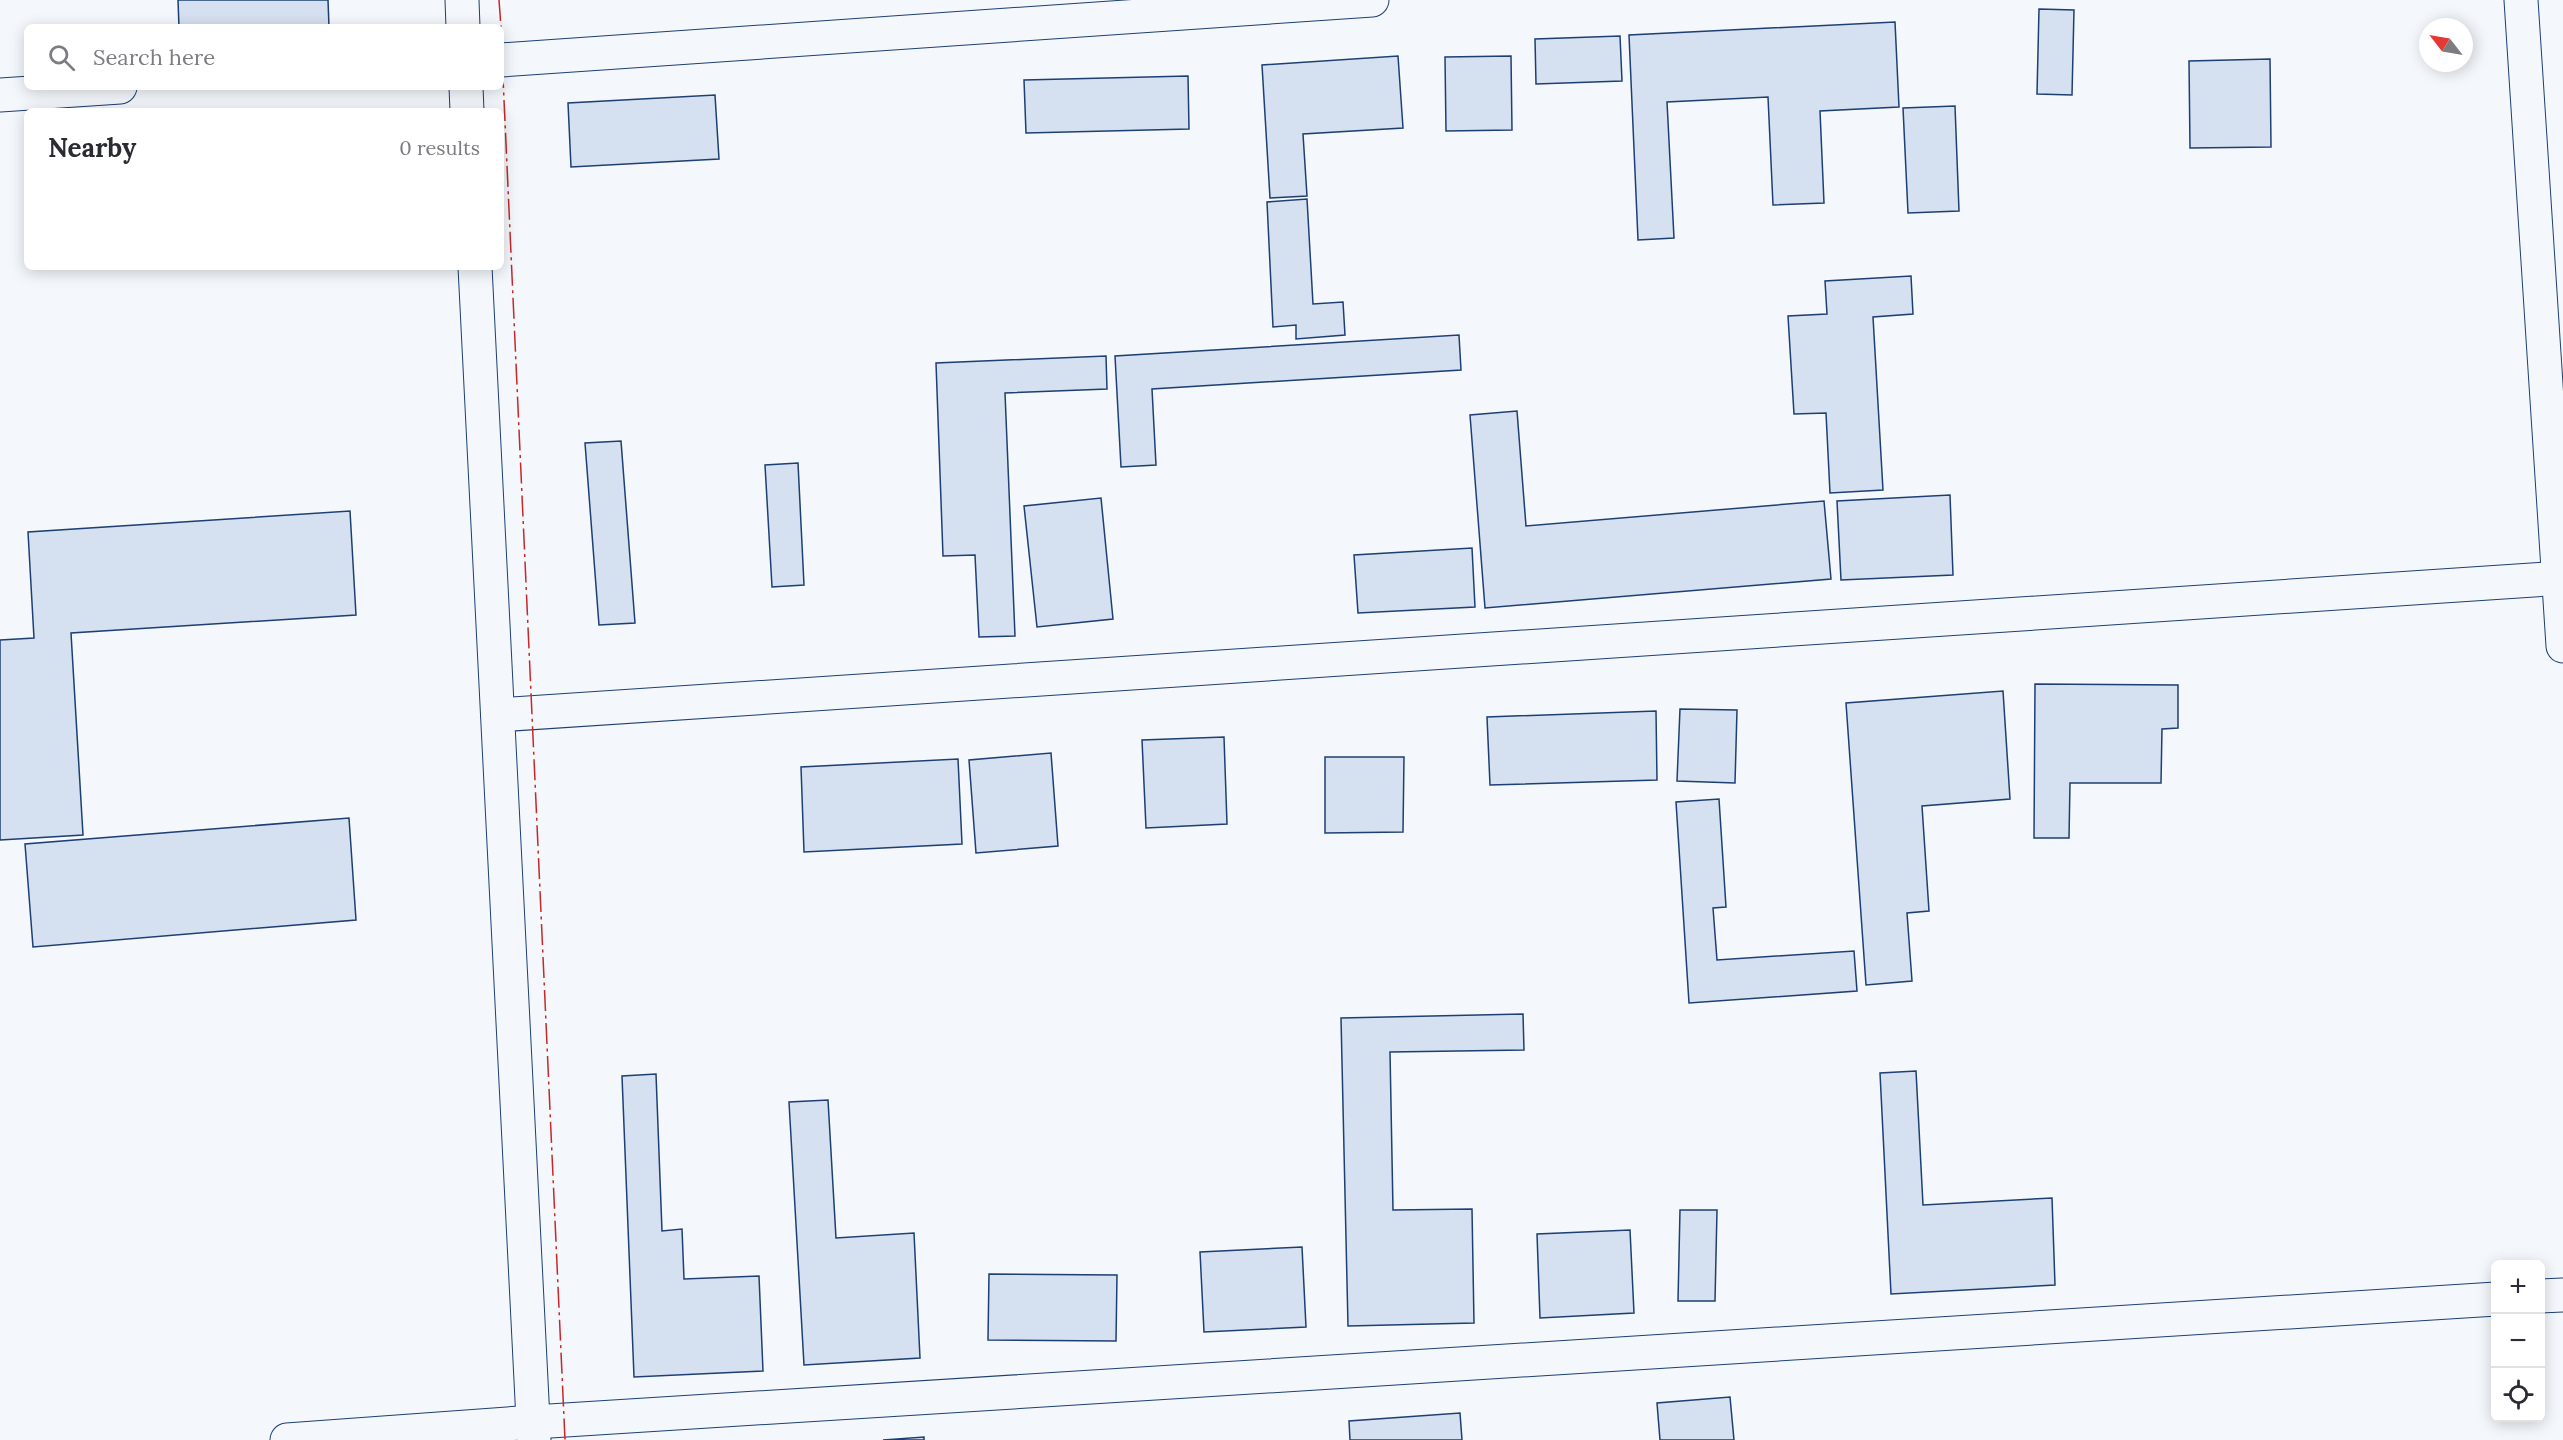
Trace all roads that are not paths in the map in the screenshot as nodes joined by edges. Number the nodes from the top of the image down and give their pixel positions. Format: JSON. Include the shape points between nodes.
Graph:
{"nodes":[{"id":1,"x":462,"y":0,"type":"edge"},
{"id":2,"x":1372,"y":0,"type":"edge"},
{"id":3,"x":2521,"y":0,"type":"edge"},
{"id":4,"x":463,"y":24,"type":"edge"},
{"id":5,"x":504,"y":60,"type":"edge"},
{"id":6,"x":75,"y":90,"type":"edge"},
{"id":7,"x":466,"y":90,"type":"edge"},
{"id":8,"x":0,"y":95,"type":"edge"},
{"id":9,"x":467,"y":108,"type":"edge"},
{"id":10,"x":475,"y":270,"type":"edge"},
{"id":11,"x":2561,"y":578,"type":"edge"},
{"id":12,"x":2563,"y":646,"type":"edge"},
{"id":13,"x":498,"y":716,"type":"junction"},
{"id":14,"x":2563,"y":1295,"type":"edge"},
{"id":15,"x":2545,"y":1296,"type":"edge"},
{"id":16,"x":2491,"y":1299,"type":"edge"},
{"id":17,"x":534,"y":1431,"type":"edge"},
{"id":18,"x":287,"y":1440,"type":"edge"}],
"edges":[{"from":1,"to":4,"type":"street"},
{"from":2,"to":5,"type":"street"},
{"from":3,"to":11,"type":"street"},
{"from":6,"to":8,"type":"street"},
{"from":7,"to":9,"type":"street"},
{"from":10,"to":13,"type":"street"},
{"from":11,"to":12,"type":"street"},
{"from":11,"to":13,"type":"street"},
{"from":13,"to":17,"type":"street"},
{"from":14,"to":15,"type":"street"},
{"from":16,"to":17,"type":"street"},
{"from":17,"to":18,"type":"street"}]}
